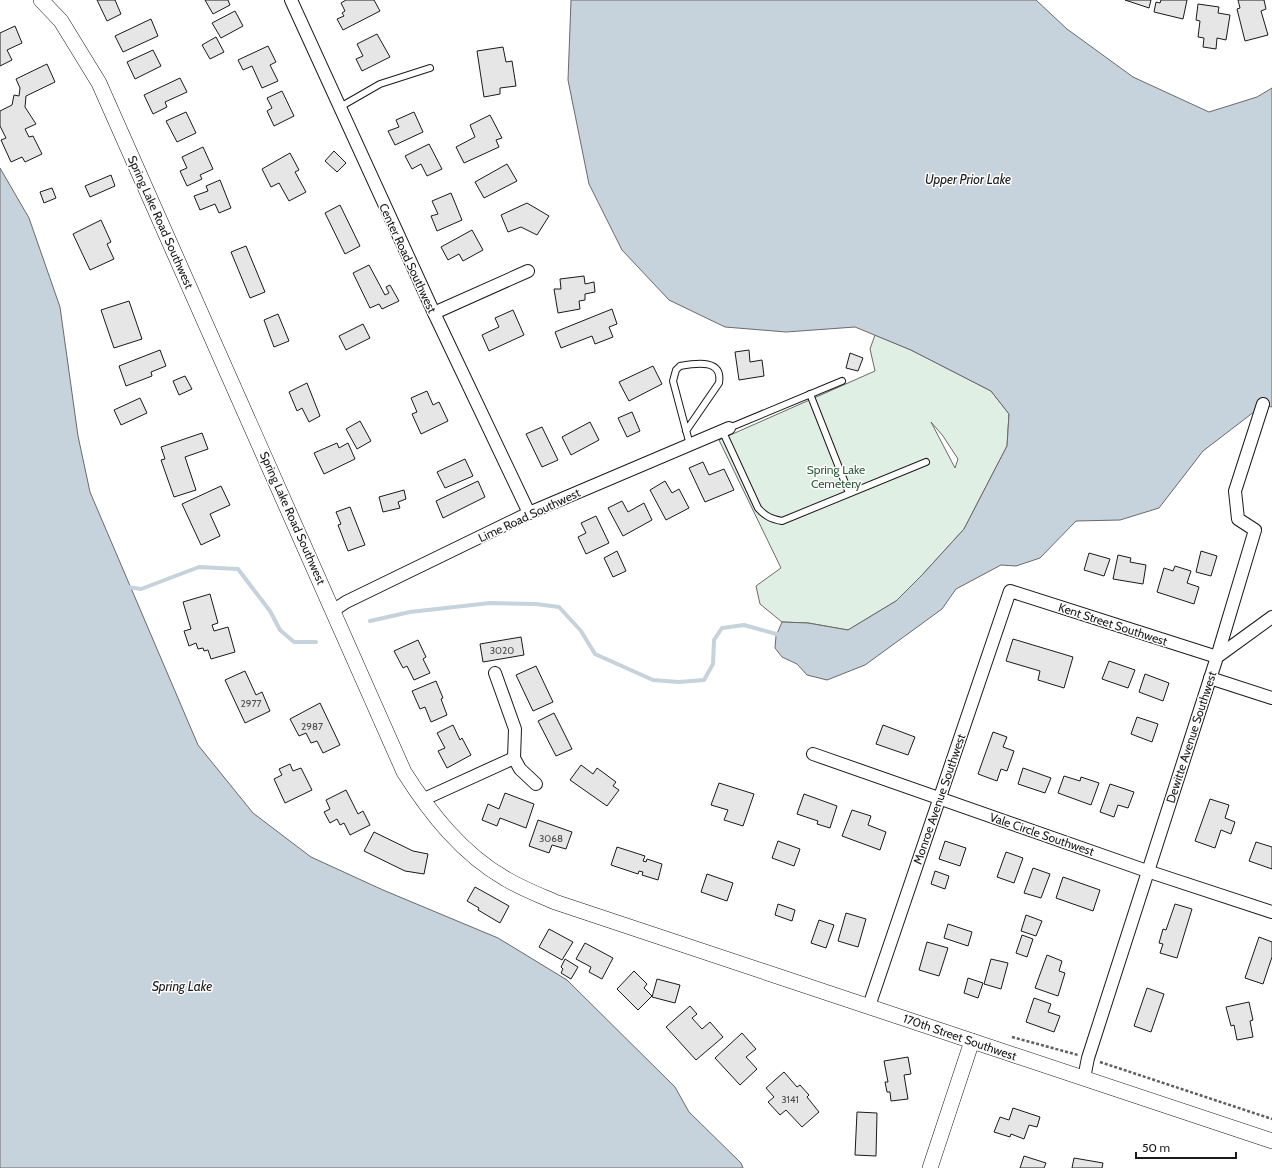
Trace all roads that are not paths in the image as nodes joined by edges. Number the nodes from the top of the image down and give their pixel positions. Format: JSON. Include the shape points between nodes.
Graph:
{"nodes":[{"id":1,"x":41,"y":0,"type":"edge"},
{"id":2,"x":291,"y":0,"type":"edge"},
{"id":3,"x":430,"y":68,"type":"dead end"},
{"id":4,"x":340,"y":107,"type":"junction"},
{"id":5,"x":528,"y":271,"type":"dead end"},
{"id":6,"x":434,"y":313,"type":"junction"},
{"id":7,"x":842,"y":381,"type":"dead end"},
{"id":8,"x":810,"y":394,"type":"junction"},
{"id":9,"x":1263,"y":404,"type":"dead end"},
{"id":10,"x":725,"y":429,"type":"junction"},
{"id":11,"x":686,"y":431,"type":"junction"},
{"id":12,"x":690,"y":445,"type":"junction"},
{"id":13,"x":926,"y":462,"type":"dead end"},
{"id":14,"x":849,"y":493,"type":"junction"},
{"id":15,"x":530,"y":514,"type":"junction"},
{"id":16,"x":1010,"y":591,"type":"joint"},
{"id":17,"x":334,"y":610,"type":"junction"},
{"id":18,"x":1272,"y":617,"type":"edge"},
{"id":19,"x":1217,"y":657,"type":"junction"},
{"id":20,"x":495,"y":673,"type":"dead end"},
{"id":21,"x":1210,"y":678,"type":"junction"},
{"id":22,"x":1272,"y":698,"type":"edge"},
{"id":23,"x":813,"y":754,"type":"dead end"},
{"id":24,"x":514,"y":758,"type":"junction"},
{"id":25,"x":536,"y":784,"type":"dead end"},
{"id":26,"x":939,"y":799,"type":"junction"},
{"id":27,"x":422,"y":800,"type":"junction"},
{"id":28,"x":1147,"y":871,"type":"junction"},
{"id":29,"x":1272,"y":912,"type":"edge"},
{"id":30,"x":647,"y":933,"type":"joint"},
{"id":31,"x":869,"y":1006,"type":"junction"},
{"id":32,"x":972,"y":1042,"type":"junction"},
{"id":33,"x":1084,"y":1078,"type":"junction"},
{"id":34,"x":1272,"y":1141,"type":"edge"},
{"id":35,"x":930,"y":1168,"type":"edge"}],
"edges":[{"from":1,"to":17,"type":"street","name":"Spring Lake Road Southwest","via":[[61,21],[100,83]]},
{"from":2,"to":4,"type":"street","name":"Center Road Southwest"},
{"from":3,"to":4,"type":"lane","via":[[380,84]]},
{"from":4,"to":6,"type":"street","name":"Center Road Southwest"},
{"from":5,"to":6,"type":"street"},
{"from":6,"to":15,"type":"street","name":"Center Road Southwest"},
{"from":7,"to":8,"type":"lane"},
{"from":8,"to":10,"type":"lane"},
{"from":8,"to":14,"type":"lane"},
{"from":9,"to":19,"type":"street","name":"Dewitte Avenue Southwest","via":[[1234,491],[1238,519],[1255,530]]},
{"from":10,"to":12,"type":"street","name":"Lime Road Southwest"},
{"from":10,"to":14,"type":"lane","via":[[758,508],[773,520],[782,521]]},
{"from":11,"to":11,"type":"lane","via":[[673,381],[674,375],[680,366],[696,363],[711,365],[720,375],[719,384]]},
{"from":11,"to":12,"type":"lane"},
{"from":12,"to":15,"type":"street","name":"Lime Road Southwest"},
{"from":13,"to":14,"type":"lane"},
{"from":15,"to":17,"type":"street","name":"Lime Road Southwest"},
{"from":16,"to":19,"type":"street","name":"Kent Street Southwest"},
{"from":16,"to":26,"type":"street","name":"Monroe Avenue Southwest"},
{"from":17,"to":27,"type":"street","name":"Spring Lake Road Southwest","via":[[404,772]]},
{"from":18,"to":19,"type":"street"},
{"from":19,"to":21,"type":"street","name":"Dewitte Avenue Southwest"},
{"from":20,"to":24,"type":"street","via":[[515,729]]},
{"from":21,"to":22,"type":"street"},
{"from":21,"to":28,"type":"street","name":"Dewitte Avenue Southwest"},
{"from":23,"to":26,"type":"street","name":"Vale Circle Southwest"},
{"from":24,"to":25,"type":"street","via":[[520,769]]},
{"from":24,"to":27,"type":"street"},
{"from":26,"to":28,"type":"street","name":"Vale Circle Southwest"},
{"from":26,"to":31,"type":"street","name":"Monroe Avenue Southwest"},
{"from":27,"to":30,"type":"street","name":"Spring Lake Road Southwest","via":[[458,843],[505,879],[555,902]]},
{"from":28,"to":29,"type":"street","name":"Vale Circle Southwest"},
{"from":28,"to":33,"type":"street","name":"Dewitte Avenue Southwest"},
{"from":30,"to":31,"type":"street","name":"170th Street Southwest"},
{"from":31,"to":32,"type":"street","name":"170th Street Southwest"},
{"from":32,"to":33,"type":"street","name":"170th Street Southwest"},
{"from":32,"to":35,"type":"street"},
{"from":33,"to":34,"type":"street","name":"170th Street Southwest"}]}
